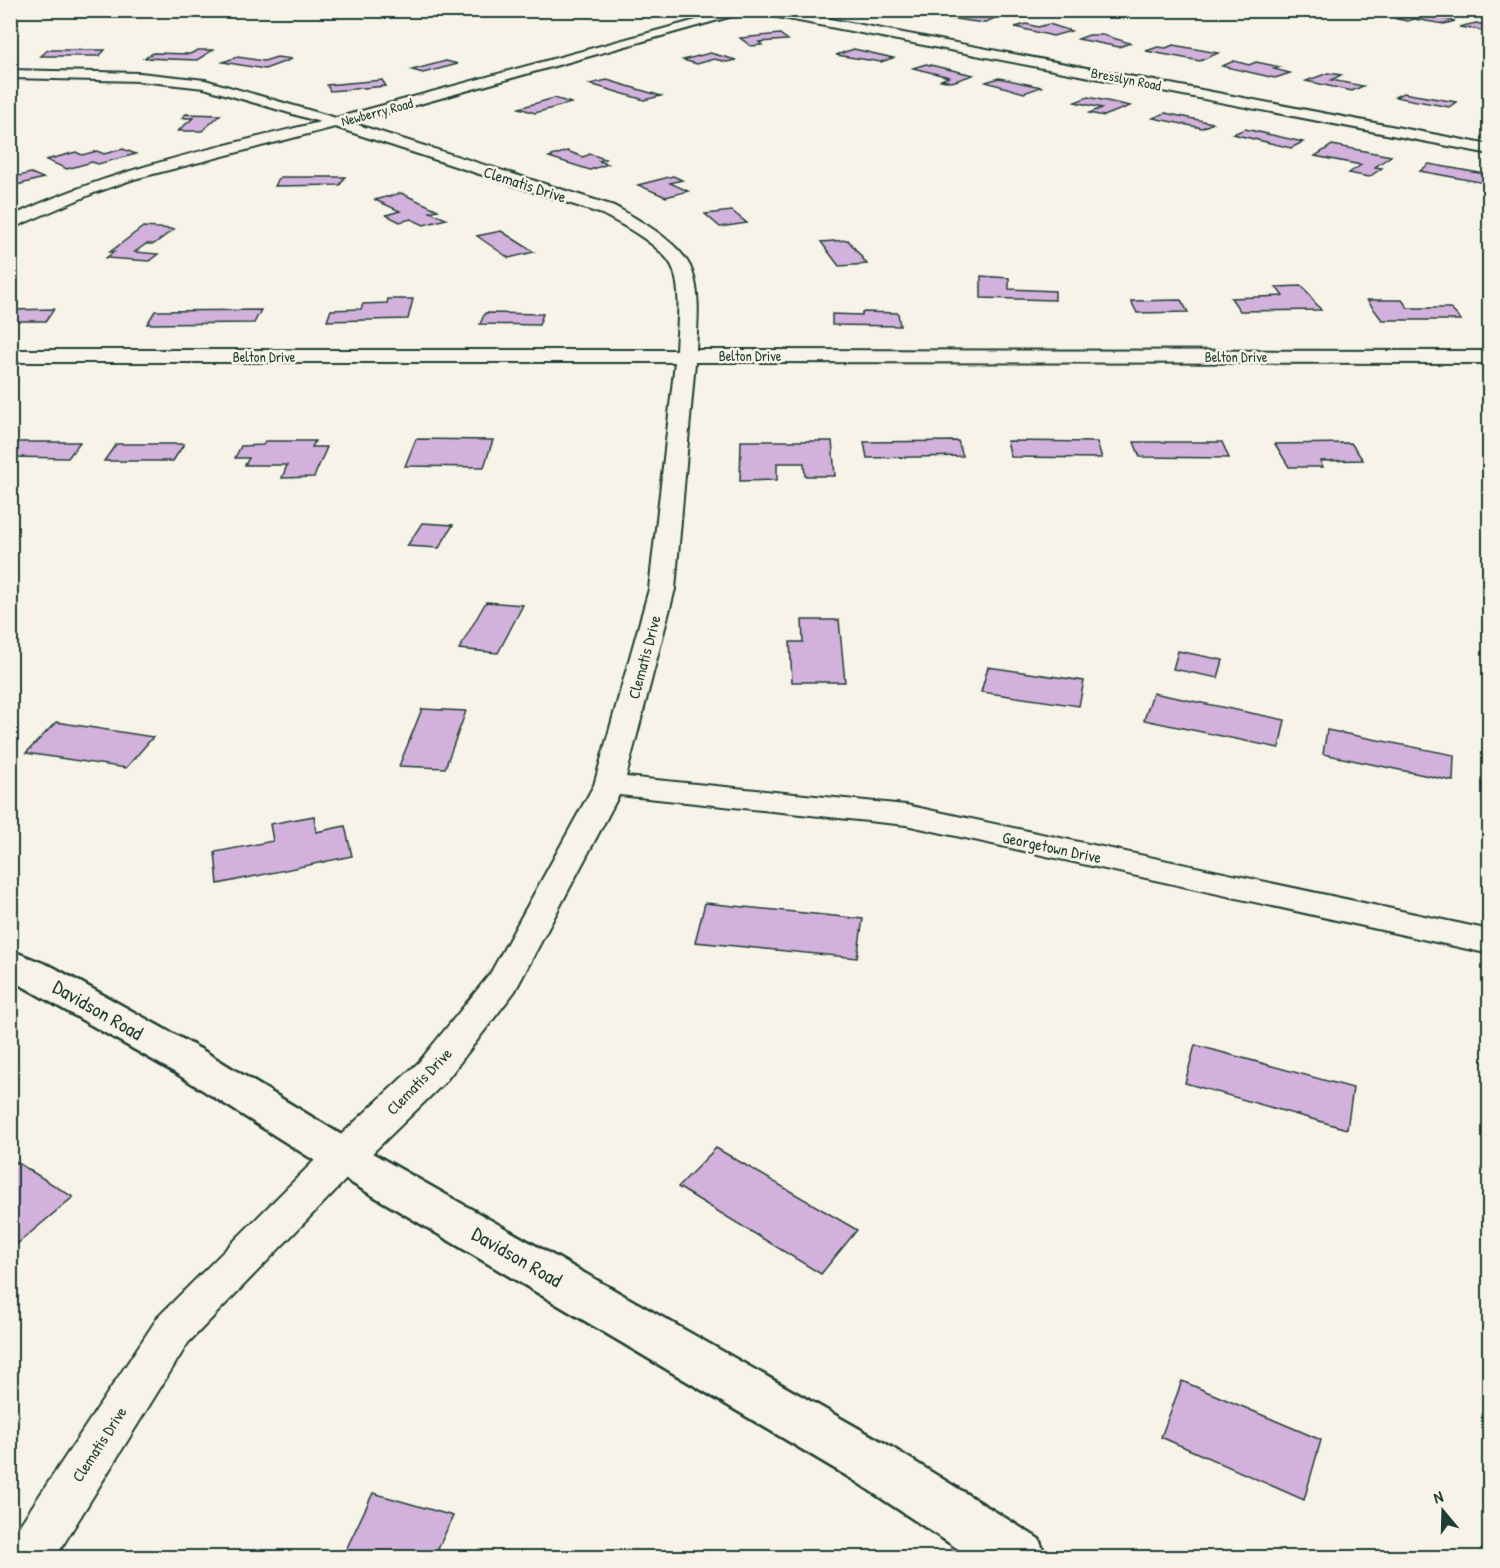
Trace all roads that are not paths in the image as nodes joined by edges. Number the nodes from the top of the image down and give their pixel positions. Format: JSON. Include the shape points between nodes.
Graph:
{"nodes":[{"id":1,"x":748,"y":10,"type":"edge"},
{"id":2,"x":762,"y":10,"type":"edge"},
{"id":3,"x":10,"y":74,"type":"edge"},
{"id":4,"x":337,"y":123,"type":"junction"},
{"id":5,"x":1490,"y":150,"type":"edge"},
{"id":6,"x":10,"y":224,"type":"edge"},
{"id":7,"x":10,"y":356,"type":"edge"},
{"id":8,"x":686,"y":356,"type":"junction"},
{"id":9,"x":1490,"y":357,"type":"edge"},
{"id":10,"x":609,"y":785,"type":"junction"},
{"id":11,"x":1490,"y":942,"type":"edge"},
{"id":12,"x":10,"y":963,"type":"edge"},
{"id":13,"x":343,"y":1156,"type":"junction"},
{"id":14,"x":27,"y":1557,"type":"edge"},
{"id":15,"x":1020,"y":1557,"type":"edge"}],
"edges":[{"from":1,"to":4,"type":"street","name":"Newberry Road"},
{"from":2,"to":5,"type":"street","name":"Bresslyn Road"},
{"from":3,"to":4,"type":"street","name":"Clematis Drive","via":[[140,77],[205,84]]},
{"from":4,"to":6,"type":"street","name":"Newberry Road","via":[[158,167],[46,205]]},
{"from":4,"to":8,"type":"street","name":"Clematis Drive","via":[[608,210],[637,226],[665,245],[683,270],[688,299]]},
{"from":7,"to":8,"type":"street","name":"Belton Drive"},
{"from":8,"to":9,"type":"street","name":"Belton Drive"},
{"from":8,"to":10,"type":"street","name":"Clematis Drive","via":[[662,589]]},
{"from":10,"to":11,"type":"street","name":"Georgetown Drive","via":[[906,815]]},
{"from":10,"to":13,"type":"street","name":"Clematis Drive","via":[[503,982],[432,1072]]},
{"from":12,"to":13,"type":"street","name":"Davidson Road","via":[[188,1061]]},
{"from":13,"to":14,"type":"street","name":"Clematis Drive","via":[[173,1330]]},
{"from":13,"to":15,"type":"street","name":"Davidson Road","via":[[870,1462]]}]}
